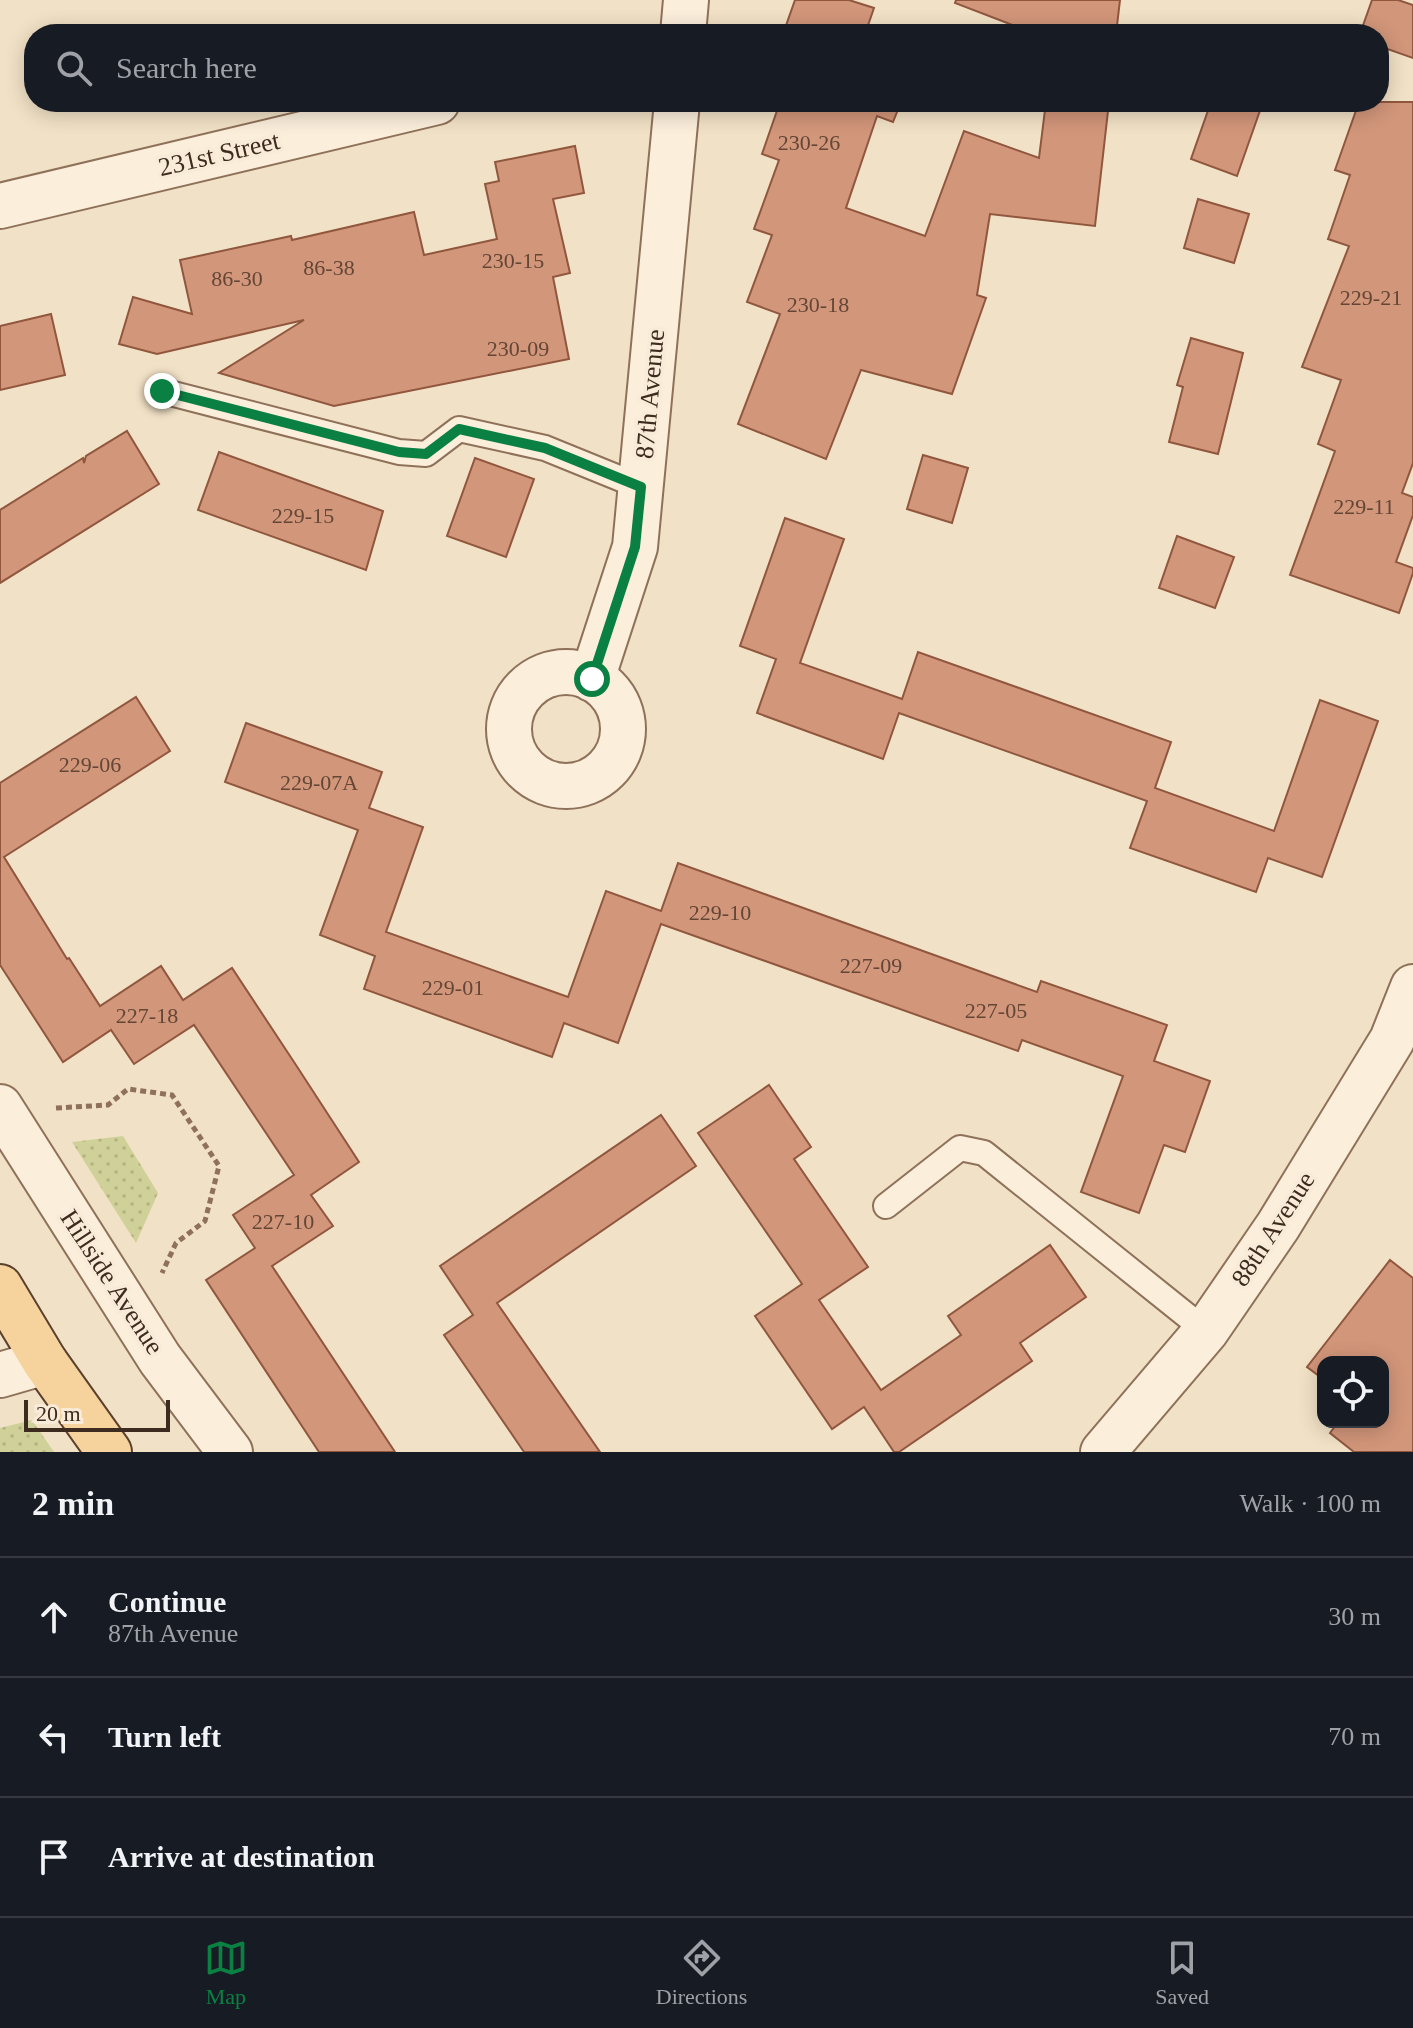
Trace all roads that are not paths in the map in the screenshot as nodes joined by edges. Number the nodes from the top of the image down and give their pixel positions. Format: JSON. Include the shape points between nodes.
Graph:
{"nodes":[{"id":1,"x":686,"y":0,"type":"edge"},
{"id":2,"x":684,"y":24,"type":"edge"},
{"id":3,"x":395,"y":112,"type":"edge"},
{"id":4,"x":676,"y":112,"type":"edge"},
{"id":5,"x":0,"y":206,"type":"edge"},
{"id":6,"x":162,"y":391,"type":"dead end"},
{"id":7,"x":641,"y":487,"type":"junction"},
{"id":8,"x":592,"y":679,"type":"dead end"},
{"id":9,"x":1413,"y":987,"type":"edge"},
{"id":10,"x":0,"y":1107,"type":"edge"},
{"id":11,"x":886,"y":1206,"type":"dead end"},
{"id":12,"x":0,"y":1287,"type":"edge"},
{"id":13,"x":1206,"y":1331,"type":"junction"},
{"id":14,"x":45,"y":1362,"type":"junction"},
{"id":15,"x":0,"y":1375,"type":"edge"},
{"id":16,"x":109,"y":1452,"type":"edge"},
{"id":17,"x":230,"y":1452,"type":"edge"},
{"id":18,"x":1103,"y":1452,"type":"edge"}],
"edges":[{"from":1,"to":2,"type":"street"},
{"from":3,"to":5,"type":"street","name":"231st Street"},
{"from":4,"to":7,"type":"street","name":"87th Avenue"},
{"from":6,"to":7,"type":"lane","via":[[399,452],[426,454],[459,429],[545,448]]},
{"from":7,"to":8,"type":"street","name":"87th Avenue","via":[[635,547]]},
{"from":9,"to":13,"type":"street","name":"88th Avenue","via":[[1392,1040],[1278,1226]]},
{"from":10,"to":17,"type":"street","name":"Hillside Avenue","via":[[160,1359]]},
{"from":11,"to":13,"type":"lane","via":[[960,1148],[984,1153]]},
{"from":12,"to":14,"type":"main road"},
{"from":13,"to":18,"type":"street","name":"88th Avenue"},
{"from":14,"to":15,"type":"street"},
{"from":14,"to":16,"type":"main road"}]}
